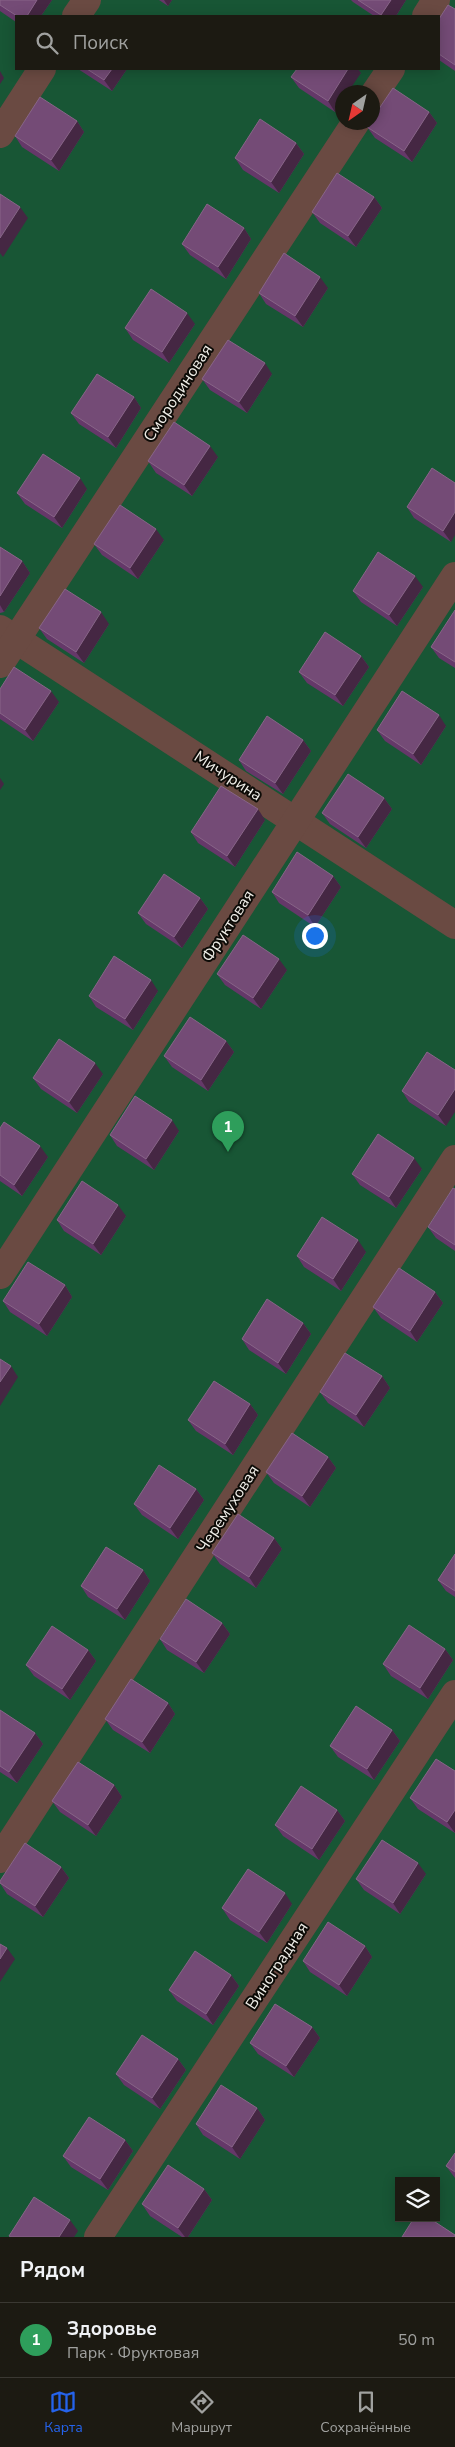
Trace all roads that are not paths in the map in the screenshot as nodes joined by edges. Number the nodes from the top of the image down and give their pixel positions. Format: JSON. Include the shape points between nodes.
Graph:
{"nodes":[{"id":1,"x":87,"y":0,"type":"edge"},
{"id":2,"x":436,"y":0,"type":"edge"},
{"id":3,"x":77,"y":15,"type":"edge"},
{"id":4,"x":427,"y":15,"type":"edge"},
{"id":5,"x":41,"y":70,"type":"edge"},
{"id":6,"x":390,"y":70,"type":"edge"},
{"id":7,"x":380,"y":85,"type":"edge"},
{"id":8,"x":351,"y":130,"type":"edge"},
{"id":9,"x":0,"y":134,"type":"edge"},
{"id":10,"x":455,"y":576,"type":"edge"},
{"id":11,"x":8,"y":634,"type":"edge"},
{"id":12,"x":0,"y":664,"type":"edge"},
{"id":13,"x":297,"y":821,"type":"junction"},
{"id":14,"x":455,"y":924,"type":"edge"},
{"id":15,"x":455,"y":1159,"type":"edge"},
{"id":16,"x":0,"y":1275,"type":"edge"},
{"id":17,"x":455,"y":1694,"type":"edge"},
{"id":18,"x":0,"y":1859,"type":"edge"},
{"id":19,"x":98,"y":2237,"type":"edge"}],
"edges":[{"from":1,"to":3,"type":"street"},
{"from":2,"to":4,"type":"street"},
{"from":5,"to":9,"type":"street"},
{"from":6,"to":7,"type":"street"},
{"from":8,"to":11,"type":"street","name":"Смородиновая"},
{"from":10,"to":13,"type":"street","name":"Фруктовая"},
{"from":11,"to":12,"type":"street","name":"Смородиновая"},
{"from":11,"to":13,"type":"street","name":"Мичурина"},
{"from":13,"to":14,"type":"street","name":"Мичурина"},
{"from":13,"to":16,"type":"street","name":"Фруктовая"},
{"from":15,"to":18,"type":"street","name":"Черемуховая"},
{"from":17,"to":19,"type":"street","name":"Виноградная"}]}
